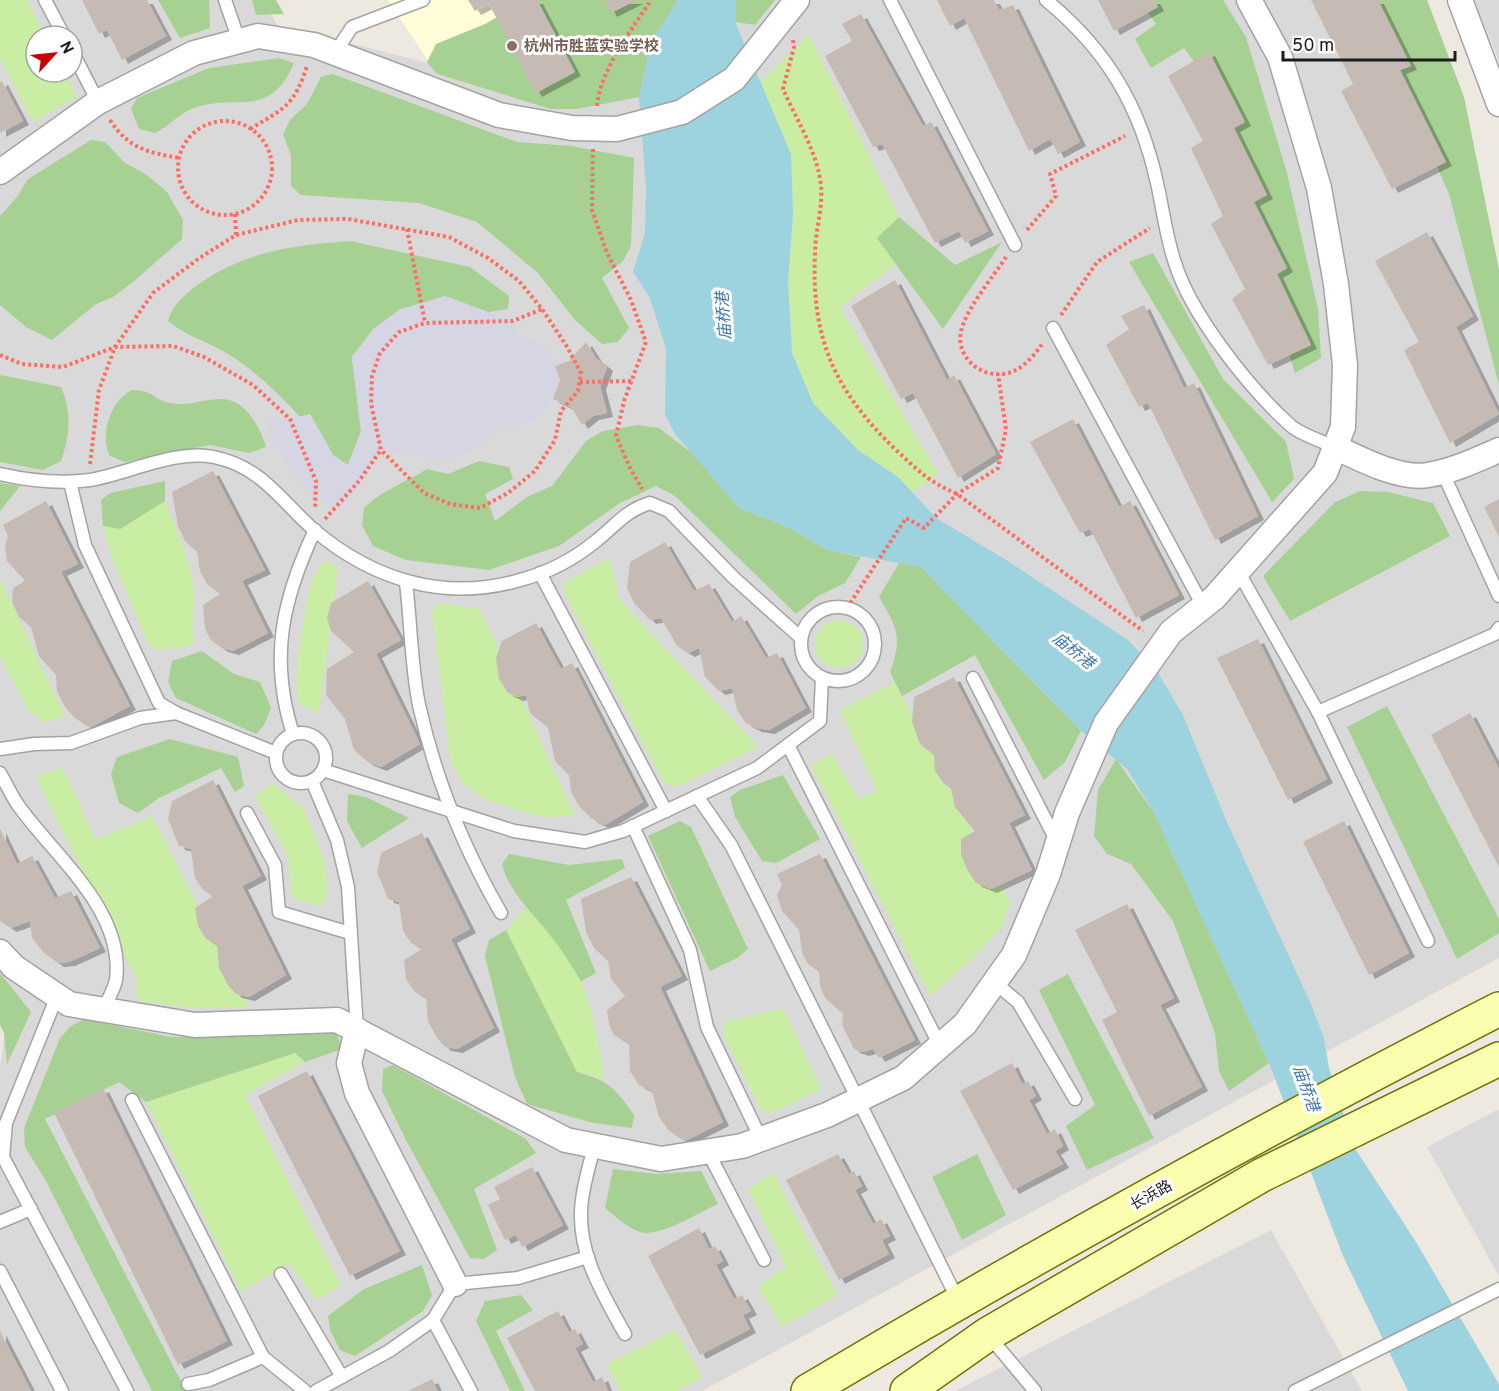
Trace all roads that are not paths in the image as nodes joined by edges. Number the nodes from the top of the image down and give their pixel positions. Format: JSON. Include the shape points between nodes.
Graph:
{"nodes":[{"id":1,"x":45,"y":0,"type":"edge"},
{"id":2,"x":225,"y":0,"type":"edge"},
{"id":3,"x":423,"y":0,"type":"edge"},
{"id":4,"x":890,"y":0,"type":"edge"},
{"id":5,"x":1046,"y":0,"type":"edge"},
{"id":6,"x":1249,"y":0,"type":"edge"},
{"id":7,"x":1460,"y":0,"type":"edge"},
{"id":8,"x":792,"y":7,"type":"edge"},
{"id":9,"x":58,"y":24,"type":"edge"},
{"id":10,"x":239,"y":41,"type":"junction"},
{"id":11,"x":324,"y":49,"type":"junction"},
{"id":12,"x":84,"y":75,"type":"edge"},
{"id":13,"x":98,"y":102,"type":"junction"},
{"id":14,"x":1499,"y":104,"type":"edge"},
{"id":15,"x":0,"y":172,"type":"edge"},
{"id":16,"x":1015,"y":245,"type":"road end"},
{"id":17,"x":1053,"y":328,"type":"road end"},
{"id":18,"x":1335,"y":447,"type":"junction"},
{"id":19,"x":1499,"y":450,"type":"edge"},
{"id":20,"x":1442,"y":471,"type":"junction"},
{"id":21,"x":0,"y":474,"type":"edge"},
{"id":22,"x":70,"y":482,"type":"junction"},
{"id":23,"x":315,"y":530,"type":"junction"},
{"id":24,"x":1238,"y":571,"type":"junction"},
{"id":25,"x":540,"y":573,"type":"junction"},
{"id":26,"x":406,"y":583,"type":"junction"},
{"id":27,"x":1499,"y":596,"type":"edge"},
{"id":28,"x":1203,"y":606,"type":"junction"},
{"id":29,"x":1498,"y":635,"type":"edge"},
{"id":30,"x":801,"y":638,"type":"junction"},
{"id":31,"x":822,"y":678,"type":"junction"},
{"id":32,"x":973,"y":678,"type":"dead end"},
{"id":33,"x":1318,"y":712,"type":"junction"},
{"id":34,"x":176,"y":713,"type":"junction"},
{"id":35,"x":293,"y":734,"type":"junction"},
{"id":36,"x":788,"y":745,"type":"junction"},
{"id":37,"x":0,"y":749,"type":"edge"},
{"id":38,"x":276,"y":753,"type":"junction"},
{"id":39,"x":323,"y":770,"type":"junction"},
{"id":40,"x":0,"y":772,"type":"edge"},
{"id":41,"x":312,"y":781,"type":"junction"},
{"id":42,"x":697,"y":796,"type":"junction"},
{"id":43,"x":450,"y":809,"type":"junction"},
{"id":44,"x":666,"y":811,"type":"junction"},
{"id":45,"x":247,"y":813,"type":"dead end"},
{"id":46,"x":633,"y":826,"type":"junction"},
{"id":47,"x":1058,"y":843,"type":"junction"},
{"id":48,"x":501,"y":913,"type":"dead end"},
{"id":49,"x":350,"y":933,"type":"junction"},
{"id":50,"x":1428,"y":942,"type":"dead end"},
{"id":51,"x":0,"y":952,"type":"edge"},
{"id":52,"x":995,"y":983,"type":"junction"},
{"id":53,"x":57,"y":996,"type":"junction"},
{"id":54,"x":1499,"y":1009,"type":"edge"},
{"id":55,"x":103,"y":1010,"type":"junction"},
{"id":56,"x":357,"y":1030,"type":"junction"},
{"id":57,"x":940,"y":1046,"type":"junction"},
{"id":58,"x":1499,"y":1059,"type":"edge"},
{"id":59,"x":859,"y":1099,"type":"junction"},
{"id":60,"x":1075,"y":1099,"type":"dead end"},
{"id":61,"x":132,"y":1100,"type":"dead end"},
{"id":62,"x":761,"y":1139,"type":"junction"},
{"id":63,"x":594,"y":1146,"type":"junction"},
{"id":64,"x":708,"y":1152,"type":"junction"},
{"id":65,"x":31,"y":1209,"type":"junction"},
{"id":66,"x":0,"y":1222,"type":"edge"},
{"id":67,"x":588,"y":1257,"type":"junction"},
{"id":68,"x":764,"y":1260,"type":"dead end"},
{"id":69,"x":0,"y":1271,"type":"edge"},
{"id":70,"x":281,"y":1274,"type":"dead end"},
{"id":71,"x":455,"y":1284,"type":"junction"},
{"id":72,"x":1499,"y":1289,"type":"edge"},
{"id":73,"x":958,"y":1301,"type":"junction"},
{"id":74,"x":433,"y":1320,"type":"junction"},
{"id":75,"x":625,"y":1334,"type":"dead end"},
{"id":76,"x":987,"y":1334,"type":"junction"},
{"id":77,"x":263,"y":1357,"type":"junction"},
{"id":78,"x":342,"y":1377,"type":"junction"},
{"id":79,"x":188,"y":1384,"type":"dead end"},
{"id":80,"x":62,"y":1391,"type":"edge"},
{"id":81,"x":127,"y":1391,"type":"edge"},
{"id":82,"x":305,"y":1391,"type":"edge"},
{"id":83,"x":316,"y":1391,"type":"edge"},
{"id":84,"x":471,"y":1391,"type":"edge"},
{"id":85,"x":807,"y":1391,"type":"edge"},
{"id":86,"x":907,"y":1391,"type":"edge"},
{"id":87,"x":1035,"y":1391,"type":"edge"},
{"id":88,"x":1295,"y":1391,"type":"edge"}],
"edges":[{"from":1,"to":9,"type":"lane"},
{"from":2,"to":10,"type":"lane"},
{"from":3,"to":11,"type":"lane","via":[[352,27]]},
{"from":4,"to":16,"type":"lane"},
{"from":5,"to":18,"type":"lane","via":[[1093,43],[1142,127],[1175,265],[1204,321],[1292,427]]},
{"from":6,"to":18,"type":"street","via":[[1280,57],[1319,189],[1346,365],[1343,427]]},
{"from":7,"to":14,"type":"street"},
{"from":8,"to":11,"type":"street","via":[[734,79],[682,112],[617,129],[572,128],[499,115]]},
{"from":10,"to":11,"type":"street","via":[[258,36]]},
{"from":10,"to":13,"type":"street","via":[[194,53]]},
{"from":12,"to":13,"type":"lane"},
{"from":13,"to":15,"type":"street"},
{"from":17,"to":28,"type":"lane"},
{"from":18,"to":20,"type":"street","via":[[1380,469],[1426,476]]},
{"from":18,"to":24,"type":"street","via":[[1325,473]]},
{"from":19,"to":20,"type":"street"},
{"from":20,"to":27,"type":"lane"},
{"from":21,"to":22,"type":"lane","via":[[52,483]]},
{"from":22,"to":23,"type":"lane","via":[[189,456],[212,456],[239,464],[262,477]]},
{"from":22,"to":34,"type":"lane","via":[[85,545],[159,703]]},
{"from":23,"to":26,"type":"lane","via":[[375,571]]},
{"from":23,"to":35,"type":"lane","via":[[295,572],[284,617],[280,655],[283,701]]},
{"from":24,"to":28,"type":"street"},
{"from":24,"to":33,"type":"lane"},
{"from":25,"to":26,"type":"lane","via":[[486,588],[442,589]]},
{"from":25,"to":30,"type":"lane","via":[[595,542],[630,509],[650,503],[669,511]]},
{"from":25,"to":44,"type":"lane"},
{"from":26,"to":43,"type":"lane","via":[[419,705]]},
{"from":28,"to":47,"type":"street","via":[[1171,632],[1106,723]]},
{"from":29,"to":33,"type":"lane"},
{"from":30,"to":31,"type":"lane","via":[[805,662]]},
{"from":30,"to":31,"type":"lane","via":[[805,626],[818,613],[834,607],[847,608],[867,621],[875,644],[867,668],[847,681]]},
{"from":31,"to":36,"type":"lane","via":[[820,721]]},
{"from":32,"to":47,"type":"lane"},
{"from":33,"to":50,"type":"lane"},
{"from":34,"to":37,"type":"lane","via":[[140,718],[72,743]]},
{"from":34,"to":38,"type":"lane"},
{"from":35,"to":38,"type":"lane","via":[[285,738]]},
{"from":35,"to":39,"type":"lane","via":[[310,734],[318,739],[326,754]]},
{"from":36,"to":42,"type":"lane","via":[[757,768]]},
{"from":36,"to":57,"type":"lane"},
{"from":38,"to":41,"type":"lane","via":[[278,768],[288,780]]},
{"from":39,"to":41,"type":"lane"},
{"from":39,"to":43,"type":"lane"},
{"from":40,"to":55,"type":"lane","via":[[17,804],[78,875],[99,910],[115,947],[116,981]]},
{"from":41,"to":49,"type":"lane","via":[[337,840],[348,887]]},
{"from":42,"to":44,"type":"lane"},
{"from":42,"to":59,"type":"lane","via":[[731,845]]},
{"from":43,"to":46,"type":"lane","via":[[514,831],[585,842]]},
{"from":43,"to":48,"type":"lane"},
{"from":44,"to":46,"type":"lane"},
{"from":45,"to":49,"type":"lane","via":[[275,865],[279,912]]},
{"from":46,"to":62,"type":"lane","via":[[690,950],[707,1027]]},
{"from":47,"to":52,"type":"street","via":[[1014,955]]},
{"from":49,"to":56,"type":"lane"},
{"from":51,"to":53,"type":"street"},
{"from":52,"to":57,"type":"street","via":[[966,1024]]},
{"from":52,"to":60,"type":"lane","via":[[1018,1002]]},
{"from":53,"to":55,"type":"street","via":[[69,1004]]},
{"from":53,"to":65,"type":"lane","via":[[6,1123],[3,1157]]},
{"from":54,"to":73,"type":"main road","name":"长浜路"},
{"from":55,"to":56,"type":"street","via":[[195,1025],[338,1020]]},
{"from":56,"to":63,"type":"street","via":[[566,1140]]},
{"from":56,"to":71,"type":"street","via":[[348,1063],[357,1093]]},
{"from":57,"to":59,"type":"street","via":[[903,1078]]},
{"from":58,"to":76,"type":"main road","via":[[1262,1175]]},
{"from":59,"to":62,"type":"street"},
{"from":59,"to":73,"type":"lane"},
{"from":61,"to":77,"type":"lane"},
{"from":62,"to":64,"type":"street"},
{"from":63,"to":64,"type":"street","via":[[661,1159]]},
{"from":63,"to":67,"type":"lane","via":[[582,1201],[583,1242]]},
{"from":64,"to":68,"type":"lane"},
{"from":65,"to":66,"type":"lane"},
{"from":65,"to":81,"type":"lane"},
{"from":67,"to":71,"type":"lane","via":[[518,1278]]},
{"from":67,"to":75,"type":"lane","via":[[597,1284]]},
{"from":69,"to":80,"type":"lane"},
{"from":70,"to":78,"type":"lane"},
{"from":71,"to":74,"type":"lane"},
{"from":72,"to":88,"type":"lane"},
{"from":73,"to":85,"type":"main road","name":"长浜路"},
{"from":74,"to":78,"type":"lane"},
{"from":74,"to":84,"type":"lane"},
{"from":76,"to":86,"type":"main road"},
{"from":76,"to":87,"type":"lane"},
{"from":77,"to":79,"type":"lane","via":[[209,1380]]},
{"from":77,"to":82,"type":"lane"},
{"from":78,"to":83,"type":"lane"}]}
